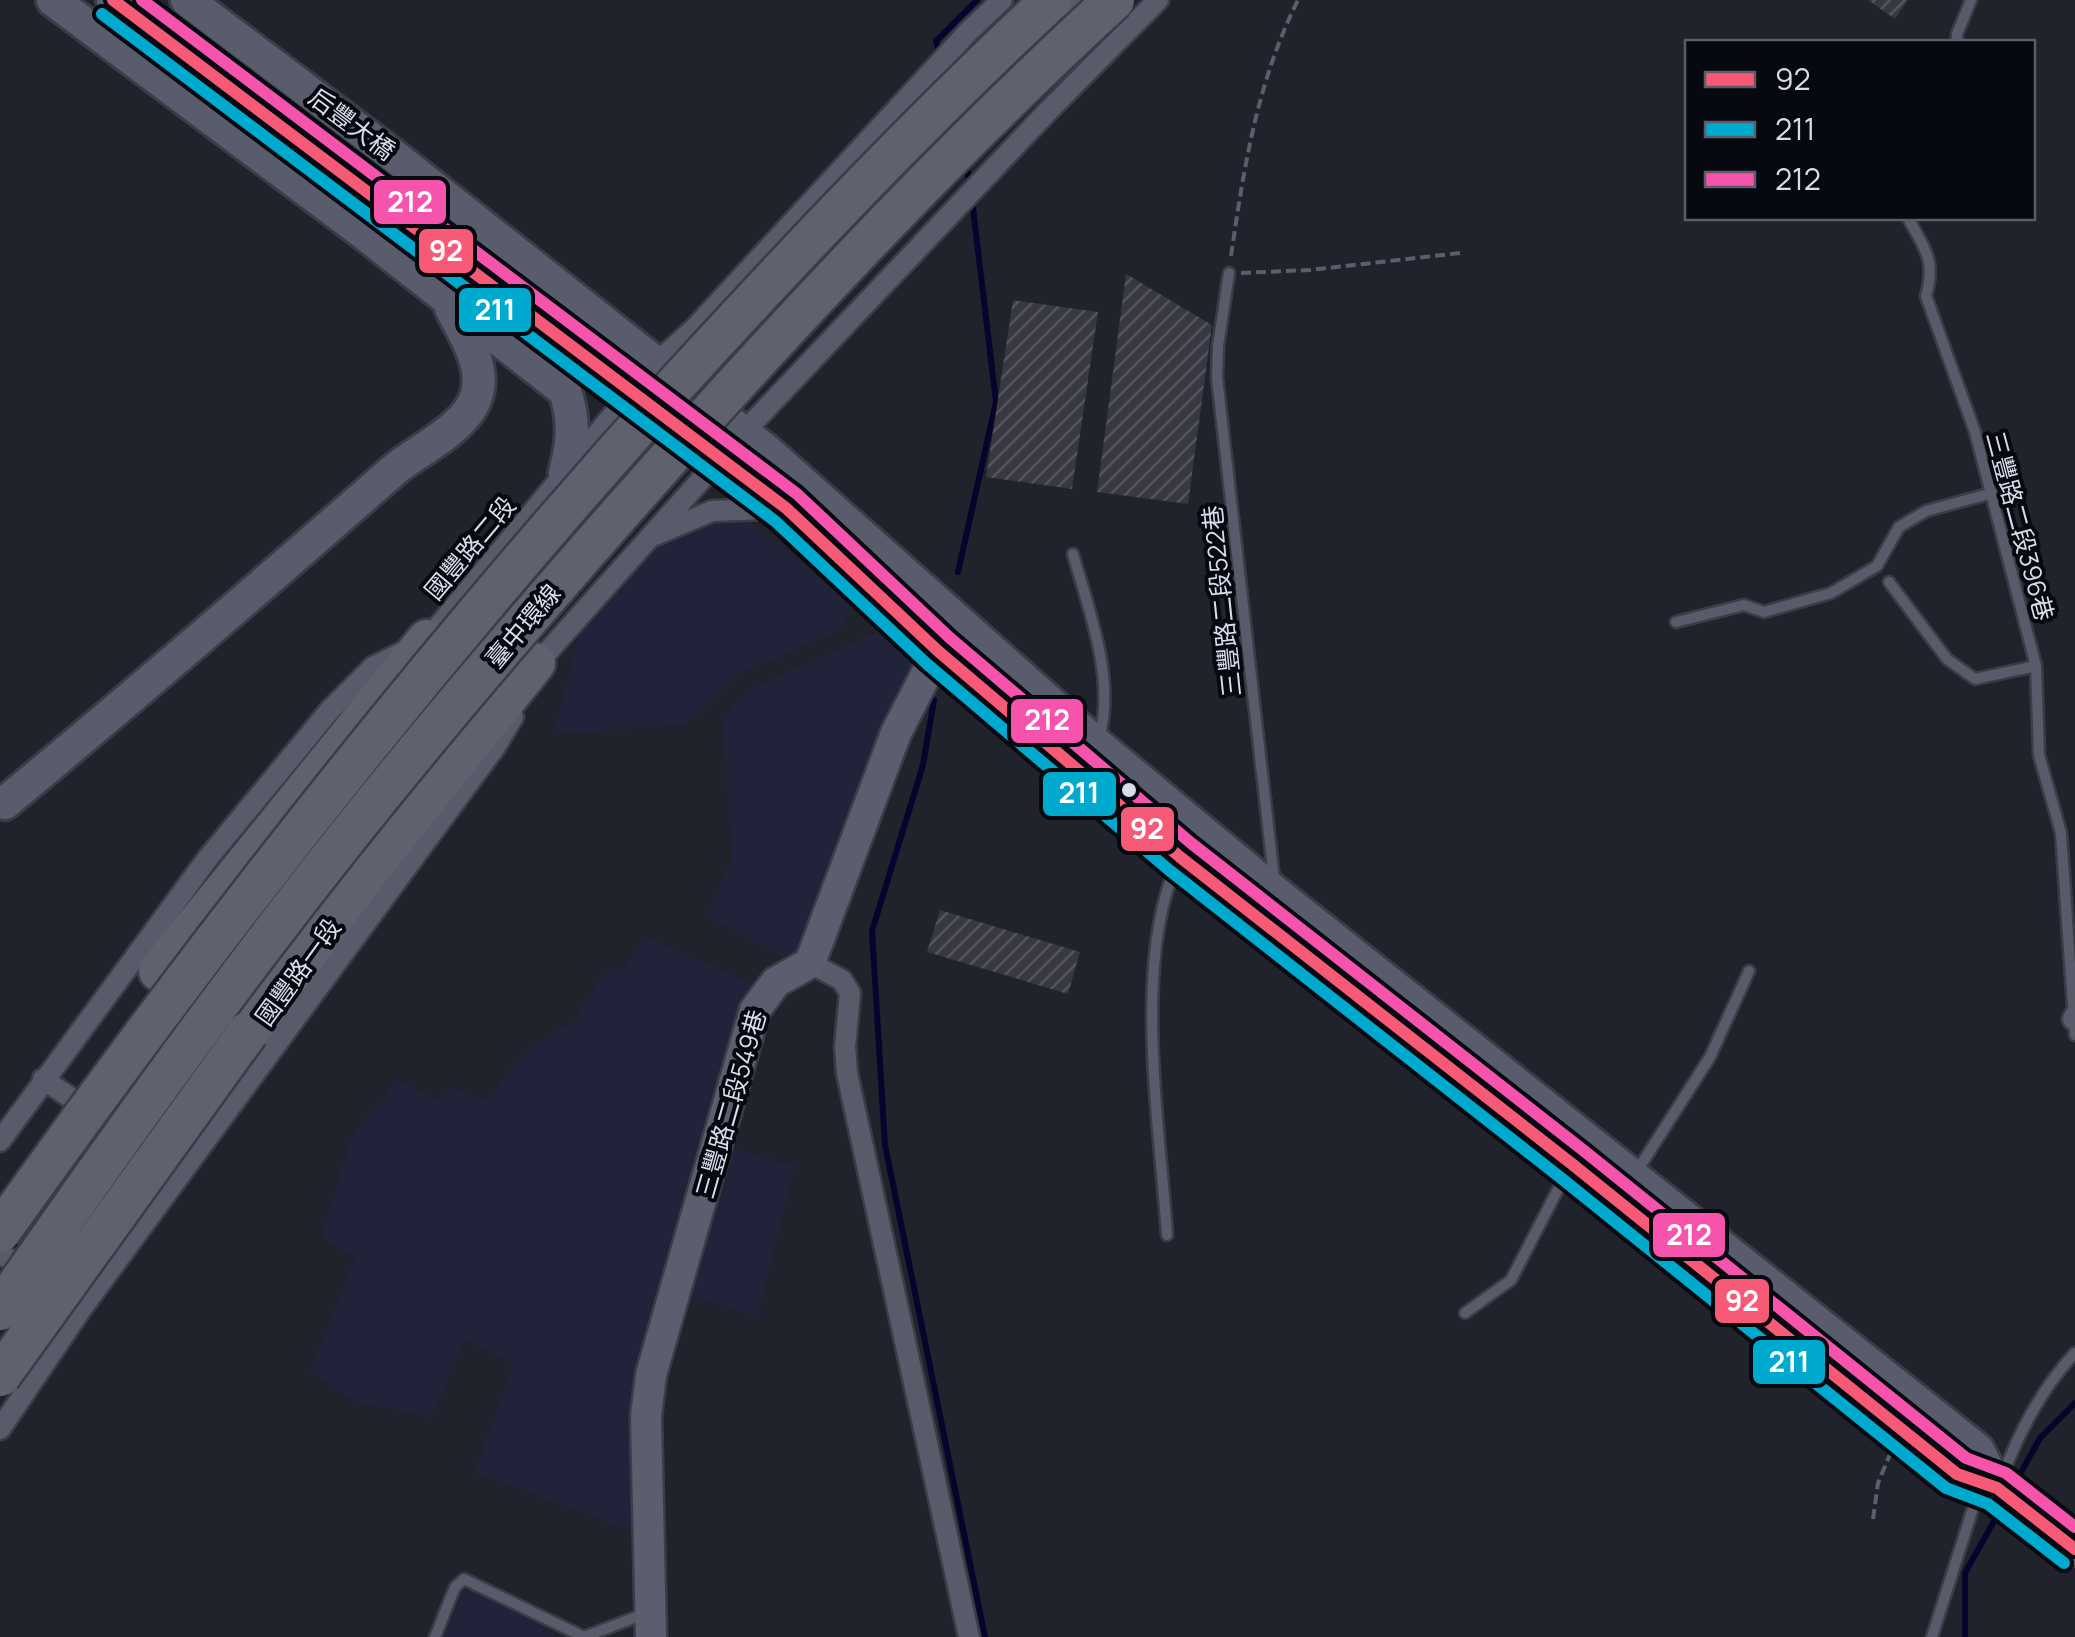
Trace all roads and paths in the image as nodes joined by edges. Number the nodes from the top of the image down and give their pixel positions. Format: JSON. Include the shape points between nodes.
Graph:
{"nodes":[{"id":1,"x":53,"y":0,"type":"edge"},
{"id":2,"x":114,"y":0,"type":"edge"},
{"id":3,"x":188,"y":0,"type":"edge"},
{"id":4,"x":1002,"y":0,"type":"edge"},
{"id":5,"x":1051,"y":0,"type":"edge"},
{"id":6,"x":1083,"y":0,"type":"edge"},
{"id":7,"x":1114,"y":0,"type":"edge"},
{"id":8,"x":1158,"y":0,"type":"edge"},
{"id":9,"x":1298,"y":0,"type":"edge"},
{"id":10,"x":1971,"y":0,"type":"edge"},
{"id":11,"x":1957,"y":40,"type":"edge"},
{"id":12,"x":1034,"y":44,"type":"junction"},
{"id":13,"x":1074,"y":85,"type":"junction"},
{"id":14,"x":1909,"y":220,"type":"edge"},
{"id":15,"x":1460,"y":252,"type":"dead end"},
{"id":16,"x":1229,"y":274,"type":"junction"},
{"id":17,"x":447,"y":300,"type":"junction"},
{"id":18,"x":655,"y":364,"type":"junction"},
{"id":19,"x":631,"y":392,"type":"junction"},
{"id":20,"x":682,"y":409,"type":"junction"},
{"id":21,"x":742,"y":434,"type":"junction"},
{"id":22,"x":719,"y":460,"type":"junction"},
{"id":23,"x":565,"y":473,"type":"junction"},
{"id":24,"x":1992,"y":493,"type":"junction"},
{"id":25,"x":786,"y":508,"type":"junction"},
{"id":26,"x":637,"y":548,"type":"junction"},
{"id":27,"x":1074,"y":554,"type":"dead end"},
{"id":28,"x":1890,"y":582,"type":"dead end"},
{"id":29,"x":1676,"y":622,"type":"dead end"},
{"id":30,"x":962,"y":624,"type":"junction"},
{"id":31,"x":427,"y":640,"type":"junction"},
{"id":32,"x":938,"y":651,"type":"junction"},
{"id":33,"x":535,"y":663,"type":"junction"},
{"id":34,"x":2036,"y":666,"type":"junction"},
{"id":35,"x":1098,"y":745,"type":"junction"},
{"id":36,"x":462,"y":752,"type":"junction"},
{"id":37,"x":2,"y":805,"type":"edge"},
{"id":38,"x":1180,"y":856,"type":"junction"},
{"id":39,"x":1268,"y":906,"type":"junction"},
{"id":40,"x":810,"y":963,"type":"junction"},
{"id":41,"x":1749,"y":971,"type":"dead end"},
{"id":42,"x":2074,"y":1023,"type":"edge"},
{"id":43,"x":43,"y":1079,"type":"junction"},
{"id":44,"x":0,"y":1142,"type":"edge"},
{"id":45,"x":1580,"y":1152,"type":"junction"},
{"id":46,"x":182,"y":1173,"type":"junction"},
{"id":47,"x":1634,"y":1176,"type":"junction"},
{"id":48,"x":0,"y":1190,"type":"edge"},
{"id":49,"x":0,"y":1232,"type":"edge"},
{"id":50,"x":1168,"y":1235,"type":"dead end"},
{"id":51,"x":0,"y":1253,"type":"edge"},
{"id":52,"x":82,"y":1308,"type":"junction"},
{"id":53,"x":0,"y":1310,"type":"edge"},
{"id":54,"x":1466,"y":1313,"type":"dead end"},
{"id":55,"x":2075,"y":1353,"type":"edge"},
{"id":56,"x":0,"y":1376,"type":"edge"},
{"id":57,"x":0,"y":1429,"type":"edge"},
{"id":58,"x":1900,"y":1429,"type":"junction"},
{"id":59,"x":1997,"y":1488,"type":"junction"},
{"id":60,"x":1873,"y":1518,"type":"dead end"},
{"id":61,"x":2075,"y":1549,"type":"edge"},
{"id":62,"x":650,"y":1625,"type":"edge"},
{"id":63,"x":435,"y":1637,"type":"edge"},
{"id":64,"x":969,"y":1637,"type":"edge"},
{"id":65,"x":1932,"y":1637,"type":"edge"}],
"edges":[{"from":1,"to":17,"type":"main road"},
{"from":2,"to":19,"type":"main road","name":"后豐大橋"},
{"from":3,"to":18,"type":"main road","name":"后豐大橋"},
{"from":4,"to":18,"type":"street","name":"國豐路二段"},
{"from":5,"to":49,"type":"highway","name":"臺中環線","bridge":true,"via":[[761,291],[446,648],[243,904]]},
{"from":6,"to":12,"type":"street"},
{"from":7,"to":53,"type":"highway","name":"臺中環線","bridge":true,"via":[[784,330],[526,621],[346,839],[123,1133]]},
{"from":8,"to":13,"type":"street"},
{"from":9,"to":16,"type":"path","via":[[1255,116]]},
{"from":10,"to":11,"type":"lane"},
{"from":12,"to":13,"type":"street"},
{"from":12,"to":20,"type":"street"},
{"from":13,"to":21,"type":"street"},
{"from":14,"to":24,"type":"lane","name":"三豐路二段396巷","via":[[1930,258],[1926,296]]},
{"from":15,"to":16,"type":"path"},
{"from":16,"to":39,"type":"lane","name":"三豐路二段522巷","via":[[1217,378]]},
{"from":17,"to":23,"type":"main road","via":[[564,390],[574,441]]},
{"from":17,"to":37,"type":"main road","via":[[473,350],[478,392],[469,411]]},
{"from":18,"to":19,"type":"street","name":"國豐路二段"},
{"from":18,"to":20,"type":"main road","name":"后豐大橋"},
{"from":19,"to":20,"type":"main road","name":"后豐大橋"},
{"from":19,"to":23,"type":"street","name":"國豐路二段"},
{"from":20,"to":21,"type":"main road"},
{"from":20,"to":22,"type":"main road"},
{"from":20,"to":36,"type":"highway","via":[[494,630]]},
{"from":21,"to":22,"type":"street"},
{"from":21,"to":30,"type":"main road"},
{"from":22,"to":25,"type":"main road"},
{"from":22,"to":26,"type":"street"},
{"from":23,"to":31,"type":"street","name":"國豐路二段"},
{"from":24,"to":29,"type":"lane","via":[[1926,511],[1899,527],[1876,566],[1831,593],[1764,612],[1744,606]]},
{"from":24,"to":34,"type":"lane","name":"三豐路二段396巷"},
{"from":25,"to":26,"type":"street","via":[[712,511],[661,530]]},
{"from":25,"to":32,"type":"main road"},
{"from":26,"to":33,"type":"street","name":"國豐路一段"},
{"from":27,"to":35,"type":"lane","via":[[1102,673],[1105,720]]},
{"from":28,"to":34,"type":"lane","via":[[1947,659],[1975,679]]},
{"from":30,"to":32,"type":"street"},
{"from":30,"to":35,"type":"main road"},
{"from":31,"to":43,"type":"street","name":"國豐路二段","via":[[373,667],[330,710],[208,858]]},
{"from":31,"to":48,"type":"highway","via":[[159,971]]},
{"from":32,"to":38,"type":"main road"},
{"from":32,"to":40,"type":"street","via":[[896,734]]},
{"from":33,"to":36,"type":"highway"},
{"from":33,"to":46,"type":"street","name":"國豐路一段","via":[[522,702],[495,747]]},
{"from":34,"to":42,"type":"lane","name":"三豐路二段396巷","via":[[2039,755],[2062,833]]},
{"from":35,"to":39,"type":"main road"},
{"from":36,"to":56,"type":"highway","bridge":true,"via":[[248,1032]]},
{"from":38,"to":39,"type":"main road"},
{"from":38,"to":50,"type":"lane","via":[[1164,891],[1154,953]]},
{"from":39,"to":45,"type":"main road"},
{"from":40,"to":62,"type":"street","name":"三豐路二段549巷","via":[[776,982],[755,1010],[651,1375]]},
{"from":40,"to":64,"type":"street","via":[[842,980],[850,993],[848,1073]]},
{"from":41,"to":47,"type":"lane","via":[[1710,1057]]},
{"from":43,"to":44,"type":"street","name":"國豐路二段"},
{"from":43,"to":46,"type":"street"},
{"from":45,"to":47,"type":"main road"},
{"from":45,"to":54,"type":"lane","via":[[1512,1280]]},
{"from":45,"to":58,"type":"main road"},
{"from":46,"to":52,"type":"street","name":"國豐路一段"},
{"from":47,"to":59,"type":"main road","via":[[1978,1450]]},
{"from":51,"to":52,"type":"street"},
{"from":52,"to":57,"type":"street","name":"國豐路一段"},
{"from":55,"to":59,"type":"lane","via":[[2019,1432]]},
{"from":58,"to":59,"type":"main road","via":[[1958,1474]]},
{"from":58,"to":60,"type":"path","via":[[1878,1482]]},
{"from":59,"to":61,"type":"main road"},
{"from":59,"to":65,"type":"lane","via":[[1973,1508]]},
{"from":62,"to":63,"type":"lane","via":[[584,1637],[464,1579]]}]}
